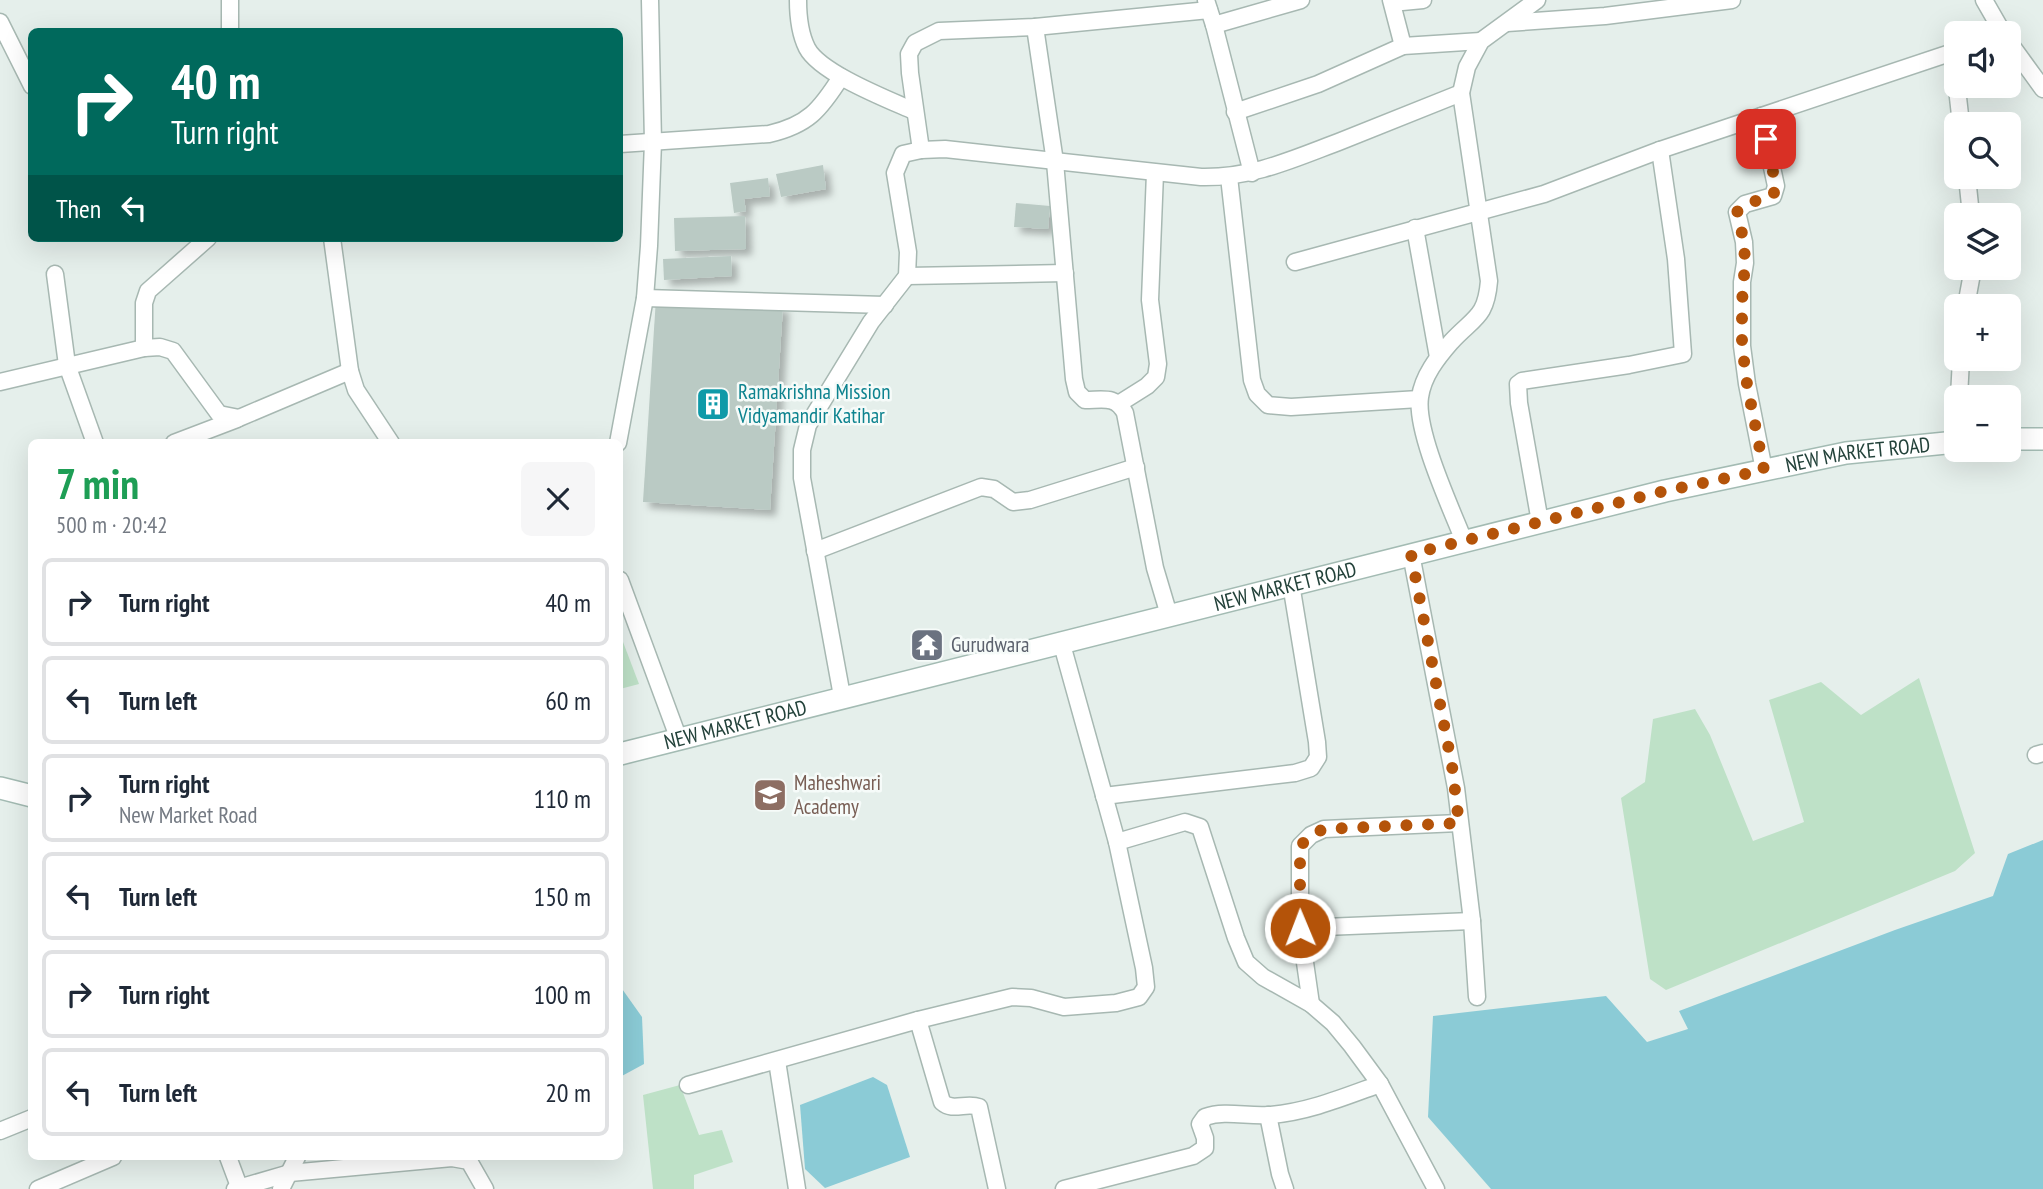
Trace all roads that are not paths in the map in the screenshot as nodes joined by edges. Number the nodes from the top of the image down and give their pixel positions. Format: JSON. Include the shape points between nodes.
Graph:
{"nodes":[{"id":1,"x":230,"y":0,"type":"edge"},
{"id":2,"x":650,"y":0,"type":"edge"},
{"id":3,"x":798,"y":0,"type":"edge"},
{"id":4,"x":1301,"y":0,"type":"edge"},
{"id":5,"x":1391,"y":0,"type":"edge"},
{"id":6,"x":1396,"y":0,"type":"edge"},
{"id":7,"x":1423,"y":0,"type":"edge"},
{"id":8,"x":1732,"y":0,"type":"edge"},
{"id":9,"x":1984,"y":0,"type":"edge"},
{"id":10,"x":1531,"y":1,"type":"edge"},
{"id":11,"x":1714,"y":1,"type":"edge"},
{"id":12,"x":1210,"y":11,"type":"edge"},
{"id":13,"x":1990,"y":21,"type":"edge"},
{"id":14,"x":1507,"y":23,"type":"junction"},
{"id":15,"x":1,"y":25,"type":"edge"},
{"id":16,"x":1035,"y":27,"type":"junction"},
{"id":17,"x":230,"y":28,"type":"edge"},
{"id":18,"x":1481,"y":41,"type":"junction"},
{"id":19,"x":1403,"y":46,"type":"junction"},
{"id":20,"x":1944,"y":56,"type":"edge"},
{"id":21,"x":2021,"y":59,"type":"edge"},
{"id":22,"x":841,"y":77,"type":"junction"},
{"id":23,"x":28,"y":78,"type":"edge"},
{"id":24,"x":2043,"y":89,"type":"edge"},
{"id":25,"x":1461,"y":93,"type":"junction"},
{"id":26,"x":914,"y":111,"type":"junction"},
{"id":27,"x":1235,"y":112,"type":"junction"},
{"id":28,"x":1761,"y":116,"type":"junction"},
{"id":29,"x":653,"y":142,"type":"junction"},
{"id":30,"x":623,"y":144,"type":"edge"},
{"id":31,"x":921,"y":150,"type":"junction"},
{"id":32,"x":1660,"y":150,"type":"junction"},
{"id":33,"x":1055,"y":162,"type":"junction"},
{"id":34,"x":1155,"y":173,"type":"junction"},
{"id":35,"x":1252,"y":173,"type":"junction"},
{"id":36,"x":1229,"y":177,"type":"junction"},
{"id":37,"x":1479,"y":213,"type":"junction"},
{"id":38,"x":1415,"y":228,"type":"junction"},
{"id":39,"x":203,"y":242,"type":"edge"},
{"id":40,"x":333,"y":242,"type":"edge"},
{"id":41,"x":1295,"y":262,"type":"dead end"},
{"id":42,"x":1065,"y":273,"type":"junction"},
{"id":43,"x":55,"y":274,"type":"dead end"},
{"id":44,"x":907,"y":276,"type":"junction"},
{"id":45,"x":645,"y":298,"type":"junction"},
{"id":46,"x":885,"y":305,"type":"junction"},
{"id":47,"x":144,"y":348,"type":"junction"},
{"id":48,"x":1438,"y":357,"type":"junction"},
{"id":49,"x":67,"y":365,"type":"junction"},
{"id":50,"x":350,"y":371,"type":"junction"},
{"id":51,"x":0,"y":382,"type":"edge"},
{"id":52,"x":1419,"y":399,"type":"junction"},
{"id":53,"x":1120,"y":403,"type":"junction"},
{"id":54,"x":239,"y":418,"type":"junction"},
{"id":55,"x":94,"y":439,"type":"edge"},
{"id":56,"x":184,"y":439,"type":"edge"},
{"id":57,"x":388,"y":439,"type":"edge"},
{"id":58,"x":619,"y":439,"type":"edge"},
{"id":59,"x":2021,"y":439,"type":"edge"},
{"id":60,"x":2043,"y":439,"type":"edge"},
{"id":61,"x":1944,"y":442,"type":"edge"},
{"id":62,"x":1136,"y":467,"type":"junction"},
{"id":63,"x":1764,"y":470,"type":"junction"},
{"id":64,"x":1541,"y":522,"type":"junction"},
{"id":65,"x":1464,"y":541,"type":"junction"},
{"id":66,"x":815,"y":551,"type":"junction"},
{"id":67,"x":1411,"y":554,"type":"junction"},
{"id":68,"x":1291,"y":584,"type":"junction"},
{"id":69,"x":623,"y":588,"type":"edge"},
{"id":70,"x":1169,"y":615,"type":"junction"},
{"id":71,"x":1061,"y":641,"type":"junction"},
{"id":72,"x":842,"y":696,"type":"junction"},
{"id":73,"x":678,"y":737,"type":"junction"},
{"id":74,"x":623,"y":753,"type":"edge"},
{"id":75,"x":0,"y":788,"type":"edge"},
{"id":76,"x":28,"y":795,"type":"edge"},
{"id":77,"x":1104,"y":796,"type":"junction"},
{"id":78,"x":1459,"y":823,"type":"junction"},
{"id":79,"x":1118,"y":842,"type":"junction"},
{"id":80,"x":1472,"y":921,"type":"junction"},
{"id":81,"x":1300,"y":928,"type":"junction"},
{"id":82,"x":1477,"y":997,"type":"dead end"},
{"id":83,"x":1311,"y":1004,"type":"junction"},
{"id":84,"x":918,"y":1020,"type":"junction"},
{"id":85,"x":777,"y":1061,"type":"junction"},
{"id":86,"x":1380,"y":1084,"type":"junction"},
{"id":87,"x":688,"y":1085,"type":"dead end"},
{"id":88,"x":1268,"y":1115,"type":"junction"},
{"id":89,"x":28,"y":1120,"type":"edge"},
{"id":90,"x":0,"y":1131,"type":"edge"},
{"id":91,"x":106,"y":1160,"type":"edge"},
{"id":92,"x":229,"y":1160,"type":"edge"},
{"id":93,"x":296,"y":1160,"type":"edge"},
{"id":94,"x":430,"y":1160,"type":"edge"},
{"id":95,"x":463,"y":1160,"type":"edge"},
{"id":96,"x":290,"y":1173,"type":"junction"},
{"id":97,"x":238,"y":1188,"type":"edge"},
{"id":98,"x":38,"y":1189,"type":"edge"},
{"id":99,"x":281,"y":1189,"type":"edge"},
{"id":100,"x":485,"y":1189,"type":"edge"},
{"id":101,"x":797,"y":1189,"type":"edge"},
{"id":102,"x":997,"y":1189,"type":"edge"},
{"id":103,"x":1064,"y":1189,"type":"edge"},
{"id":104,"x":1285,"y":1189,"type":"edge"},
{"id":105,"x":1436,"y":1189,"type":"edge"}],
"edges":[{"from":1,"to":17,"type":"street"},
{"from":2,"to":29,"type":"street"},
{"from":3,"to":22,"type":"street","via":[[808,50]]},
{"from":4,"to":12,"type":"street"},
{"from":5,"to":19,"type":"street"},
{"from":6,"to":7,"type":"street"},
{"from":8,"to":11,"type":"street"},
{"from":9,"to":13,"type":"street"},
{"from":10,"to":14,"type":"street"},
{"from":11,"to":14,"type":"street"},
{"from":12,"to":16,"type":"street"},
{"from":12,"to":27,"type":"street"},
{"from":14,"to":18,"type":"street"},
{"from":15,"to":23,"type":"street"},
{"from":16,"to":26,"type":"street","via":[[939,32],[915,43],[909,54]]},
{"from":16,"to":33,"type":"street"},
{"from":18,"to":19,"type":"street"},
{"from":18,"to":25,"type":"street","via":[[1467,67]]},
{"from":19,"to":27,"type":"street","via":[[1318,85]]},
{"from":20,"to":28,"type":"street"},
{"from":21,"to":24,"type":"street"},
{"from":22,"to":26,"type":"street"},
{"from":22,"to":29,"type":"street","via":[[816,112],[786,130]]},
{"from":25,"to":35,"type":"street"},
{"from":25,"to":37,"type":"street"},
{"from":26,"to":31,"type":"street"},
{"from":27,"to":35,"type":"street"},
{"from":28,"to":32,"type":"street"},
{"from":28,"to":63,"type":"street","via":[[1776,186],[1773,196],[1745,204],[1737,212],[1745,263],[1742,345]]},
{"from":29,"to":30,"type":"street"},
{"from":29,"to":45,"type":"street"},
{"from":31,"to":33,"type":"street"},
{"from":31,"to":44,"type":"street","via":[[903,154],[895,173],[908,253]]},
{"from":32,"to":37,"type":"street"},
{"from":32,"to":64,"type":"street","via":[[1676,258],[1683,354],[1518,384]]},
{"from":33,"to":34,"type":"street"},
{"from":33,"to":42,"type":"street"},
{"from":34,"to":36,"type":"street"},
{"from":34,"to":53,"type":"street","via":[[1150,300],[1158,365],[1156,377]]},
{"from":35,"to":36,"type":"street"},
{"from":36,"to":52,"type":"street","via":[[1257,394],[1268,405],[1291,407]]},
{"from":37,"to":38,"type":"street"},
{"from":37,"to":48,"type":"street","via":[[1489,281],[1487,301]]},
{"from":38,"to":41,"type":"street"},
{"from":38,"to":48,"type":"street"},
{"from":39,"to":47,"type":"street","via":[[148,291]]},
{"from":40,"to":50,"type":"street"},
{"from":42,"to":44,"type":"street"},
{"from":42,"to":53,"type":"street","via":[[1077,392],[1085,400],[1110,398]]},
{"from":43,"to":49,"type":"street"},
{"from":44,"to":46,"type":"street"},
{"from":45,"to":46,"type":"street"},
{"from":45,"to":58,"type":"street"},
{"from":46,"to":66,"type":"street","via":[[808,425],[802,478]]},
{"from":47,"to":49,"type":"street"},
{"from":47,"to":54,"type":"street","via":[[173,351],[219,414]]},
{"from":48,"to":52,"type":"street"},
{"from":49,"to":51,"type":"street"},
{"from":49,"to":55,"type":"street"},
{"from":50,"to":54,"type":"street"},
{"from":50,"to":57,"type":"street","via":[[356,390]]},
{"from":52,"to":65,"type":"street","via":[[1435,467]]},
{"from":53,"to":62,"type":"street"},
{"from":54,"to":56,"type":"street"},
{"from":59,"to":60,"type":"street"},
{"from":61,"to":63,"type":"street","name":"NEW MARKET ROAD","via":[[1846,453]]},
{"from":62,"to":66,"type":"street","via":[[1030,500],[1013,502],[981,487]]},
{"from":62,"to":70,"type":"street"},
{"from":63,"to":64,"type":"street","name":"NEW MARKET ROAD"},
{"from":64,"to":65,"type":"street","name":"NEW MARKET ROAD"},
{"from":65,"to":67,"type":"street","name":"NEW MARKET ROAD"},
{"from":66,"to":72,"type":"street"},
{"from":67,"to":68,"type":"street","name":"NEW MARKET ROAD"},
{"from":67,"to":78,"type":"street"},
{"from":68,"to":70,"type":"street","name":"NEW MARKET ROAD"},
{"from":68,"to":77,"type":"street","via":[[1317,742],[1318,757],[1311,768]]},
{"from":69,"to":73,"type":"street"},
{"from":70,"to":71,"type":"street","name":"NEW MARKET ROAD"},
{"from":71,"to":72,"type":"street","name":"NEW MARKET ROAD"},
{"from":71,"to":77,"type":"street"},
{"from":72,"to":73,"type":"street","name":"NEW MARKET ROAD"},
{"from":73,"to":74,"type":"street","name":"NEW MARKET ROAD"},
{"from":75,"to":76,"type":"street"},
{"from":77,"to":79,"type":"street"},
{"from":78,"to":80,"type":"street"},
{"from":78,"to":81,"type":"street","via":[[1324,829],[1311,835],[1300,846]]},
{"from":79,"to":83,"type":"street","via":[[1185,822],[1200,827],[1246,962]]},
{"from":79,"to":84,"type":"street","via":[[1144,968],[1146,987],[1139,997],[1064,1007],[1013,997]]},
{"from":80,"to":81,"type":"street"},
{"from":80,"to":82,"type":"street"},
{"from":81,"to":83,"type":"street"},
{"from":83,"to":86,"type":"street","via":[[1346,1038]]},
{"from":84,"to":85,"type":"street"},
{"from":84,"to":102,"type":"street","via":[[942,1102],[947,1107],[979,1107]]},
{"from":85,"to":87,"type":"street"},
{"from":85,"to":101,"type":"street"},
{"from":86,"to":88,"type":"street","via":[[1332,1102]]},
{"from":86,"to":105,"type":"street"},
{"from":88,"to":103,"type":"street","via":[[1216,1113],[1200,1124],[1205,1148],[1193,1156]]},
{"from":88,"to":104,"type":"street"},
{"from":89,"to":90,"type":"street"},
{"from":91,"to":98,"type":"street"},
{"from":92,"to":97,"type":"street"},
{"from":93,"to":96,"type":"street"},
{"from":94,"to":96,"type":"street"},
{"from":95,"to":100,"type":"street","via":[[468,1161]]},
{"from":96,"to":97,"type":"street"},
{"from":96,"to":99,"type":"street"}]}
